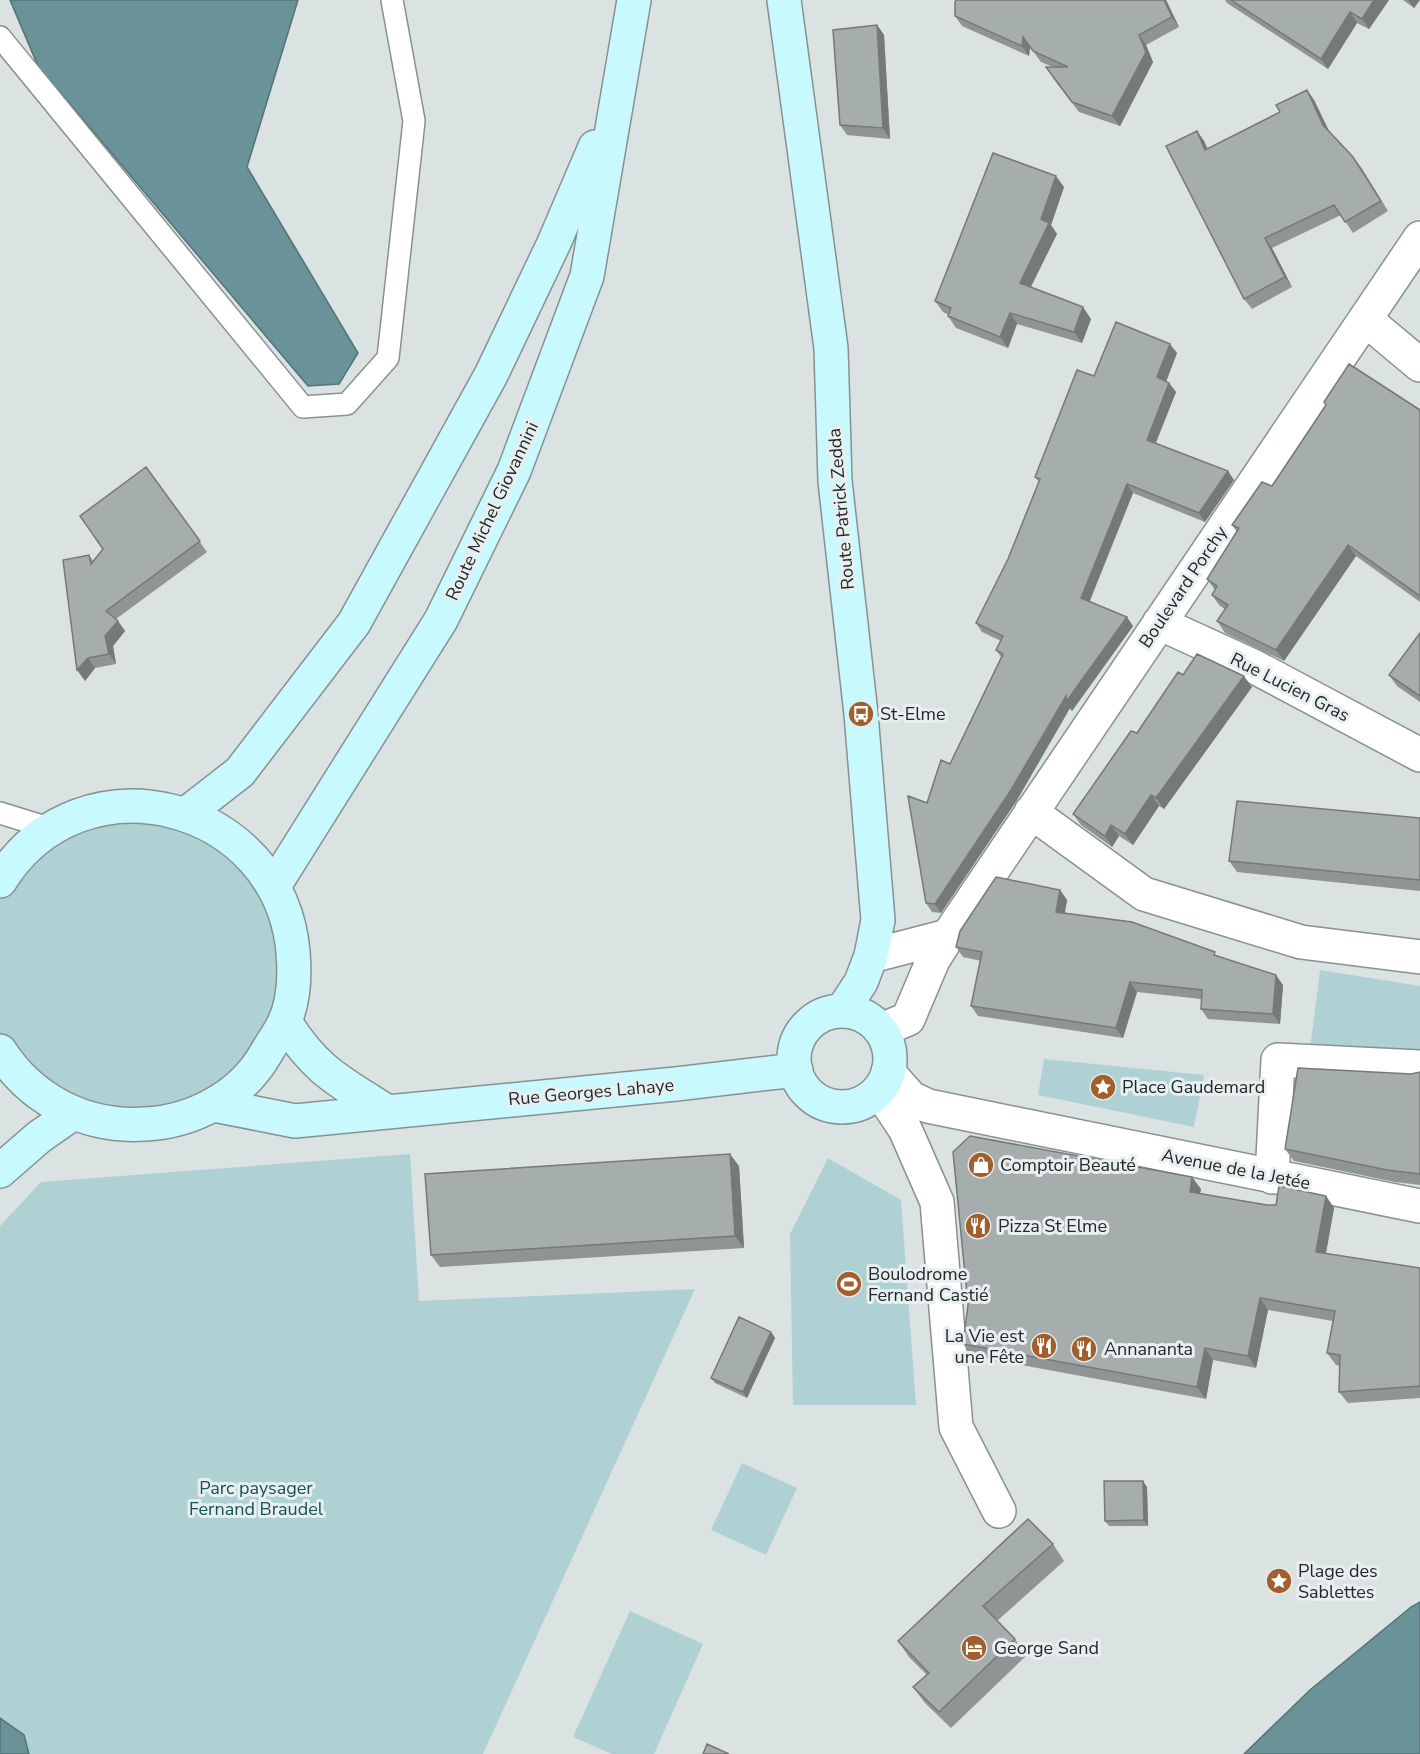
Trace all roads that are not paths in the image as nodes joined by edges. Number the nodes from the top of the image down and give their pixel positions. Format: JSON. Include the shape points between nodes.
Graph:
{"nodes":[{"id":1,"x":392,"y":0,"type":"edge"},
{"id":2,"x":634,"y":0,"type":"edge"},
{"id":3,"x":784,"y":0,"type":"edge"},
{"id":4,"x":0,"y":37,"type":"edge"},
{"id":5,"x":615,"y":98,"type":"junction"},
{"id":6,"x":1420,"y":238,"type":"edge"},
{"id":7,"x":1365,"y":319,"type":"junction"},
{"id":8,"x":1420,"y":365,"type":"edge"},
{"id":9,"x":1159,"y":623,"type":"junction"},
{"id":10,"x":1420,"y":754,"type":"edge"},
{"id":11,"x":1031,"y":812,"type":"junction"},
{"id":12,"x":0,"y":813,"type":"edge"},
{"id":13,"x":186,"y":814,"type":"junction"},
{"id":14,"x":52,"y":829,"type":"junction"},
{"id":15,"x":0,"y":881,"type":"edge"},
{"id":16,"x":274,"y":886,"type":"junction"},
{"id":17,"x":948,"y":936,"type":"junction"},
{"id":18,"x":871,"y":957,"type":"junction"},
{"id":19,"x":1420,"y":957,"type":"edge"},
{"id":20,"x":842,"y":1011,"type":"junction"},
{"id":21,"x":285,"y":1022,"type":"junction"},
{"id":22,"x":881,"y":1030,"type":"junction"},
{"id":23,"x":0,"y":1051,"type":"edge"},
{"id":24,"x":1420,"y":1067,"type":"edge"},
{"id":25,"x":796,"y":1070,"type":"junction"},
{"id":26,"x":884,"y":1081,"type":"junction"},
{"id":27,"x":214,"y":1105,"type":"junction"},
{"id":28,"x":386,"y":1111,"type":"junction"},
{"id":29,"x":72,"y":1114,"type":"junction"},
{"id":30,"x":0,"y":1171,"type":"edge"},
{"id":31,"x":1272,"y":1177,"type":"junction"},
{"id":32,"x":1420,"y":1206,"type":"edge"},
{"id":33,"x":999,"y":1510,"type":"dead end"}],
"edges":[{"from":1,"to":4,"type":"lane","via":[[414,121],[388,358],[347,404],[303,407]]},
{"from":2,"to":5,"type":"main road","name":"Route Michel Giovannini"},
{"from":3,"to":18,"type":"main road","name":"Route Patrick Zedda","via":[[831,348],[835,481],[861,714],[878,920]]},
{"from":5,"to":13,"type":"main road","name":"Route Michel Giovannini","via":[[554,243],[491,375],[354,622],[240,772]]},
{"from":5,"to":16,"type":"main road","name":"Route Michel Giovannini","via":[[587,276],[514,471],[441,620]]},
{"from":6,"to":7,"type":"street","name":"Boulevard Porchy"},
{"from":7,"to":8,"type":"street"},
{"from":7,"to":9,"type":"street","name":"Boulevard Porchy"},
{"from":9,"to":10,"type":"street","name":"Rue Lucien Gras","via":[[1253,666]]},
{"from":9,"to":11,"type":"street","name":"Boulevard Porchy"},
{"from":11,"to":17,"type":"street","name":"Boulevard Porchy"},
{"from":11,"to":19,"type":"street","via":[[1144,894],[1301,942]]},
{"from":12,"to":14,"type":"lane"},
{"from":13,"to":14,"type":"main road","via":[[152,806],[117,806],[83,814]]},
{"from":13,"to":16,"type":"main road","via":[[237,842]]},
{"from":14,"to":15,"type":"main road","via":[[24,850]]},
{"from":16,"to":21,"type":"main road","via":[[291,929],[295,976]]},
{"from":17,"to":18,"type":"street"},
{"from":17,"to":22,"type":"street","name":"Boulevard Porchy","via":[[933,960],[908,1019]]},
{"from":18,"to":20,"type":"main road","name":"Route Patrick Zedda","via":[[861,982]]},
{"from":20,"to":22,"type":"main road","via":[[857,1013]]},
{"from":20,"to":25,"type":"main road","via":[[816,1019],[805,1029],[798,1041]]},
{"from":21,"to":27,"type":"main road","via":[[256,1070]]},
{"from":21,"to":28,"type":"main road","via":[[302,1050],[326,1074]]},
{"from":22,"to":26,"type":"main road","via":[[890,1058]]},
{"from":23,"to":29,"type":"main road","via":[[10,1067],[39,1094]]},
{"from":24,"to":31,"type":"street","via":[[1278,1060]]},
{"from":25,"to":26,"type":"main road","via":[[807,1092],[829,1105],[856,1104],[869,1099]]},
{"from":25,"to":28,"type":"main road","name":"Rue Georges Lahaye"},
{"from":26,"to":31,"type":"street","name":"Avenue de la Jetée","via":[[928,1106]]},
{"from":26,"to":33,"type":"street","via":[[937,1202],[956,1427]]},
{"from":27,"to":28,"type":"main road","name":"Rue Georges Lahaye","via":[[295,1121]]},
{"from":27,"to":29,"type":"main road","via":[[159,1124],[120,1126]]},
{"from":29,"to":30,"type":"main road"},
{"from":31,"to":32,"type":"street","name":"Avenue de la Jetée"}]}
